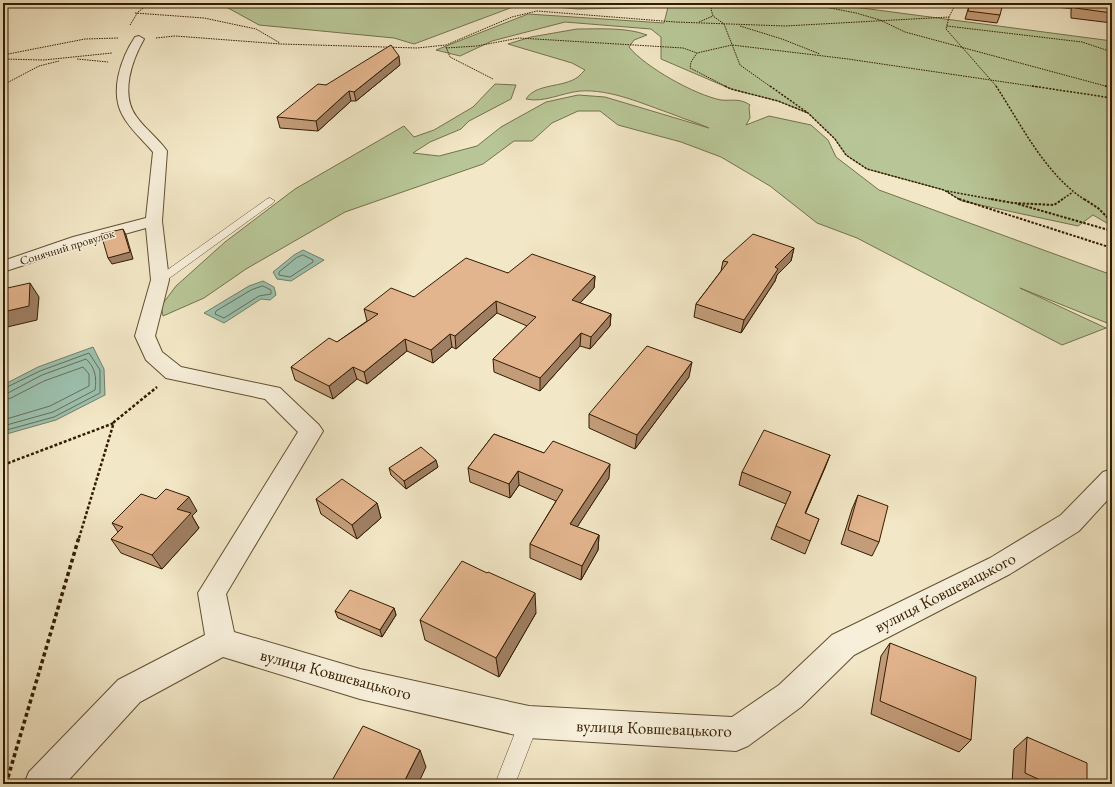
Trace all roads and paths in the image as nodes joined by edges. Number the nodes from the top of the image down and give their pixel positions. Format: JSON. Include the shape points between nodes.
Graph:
{"nodes":[{"id":1,"x":150,"y":3,"type":"edge"},
{"id":2,"x":714,"y":3,"type":"edge"},
{"id":3,"x":804,"y":3,"type":"edge"},
{"id":4,"x":956,"y":3,"type":"edge"},
{"id":5,"x":1052,"y":3,"type":"edge"},
{"id":6,"x":1112,"y":10,"type":"edge"},
{"id":7,"x":135,"y":13,"type":"junction"},
{"id":8,"x":713,"y":16,"type":"junction"},
{"id":9,"x":949,"y":17,"type":"junction"},
{"id":10,"x":880,"y":20,"type":"junction"},
{"id":11,"x":697,"y":23,"type":"junction"},
{"id":12,"x":724,"y":24,"type":"junction"},
{"id":13,"x":734,"y":25,"type":"junction"},
{"id":14,"x":947,"y":26,"type":"junction"},
{"id":15,"x":281,"y":44,"type":"junction"},
{"id":16,"x":732,"y":45,"type":"junction"},
{"id":17,"x":446,"y":47,"type":"junction"},
{"id":18,"x":964,"y":49,"type":"junction"},
{"id":19,"x":133,"y":52,"type":"junction"},
{"id":20,"x":1112,"y":52,"type":"edge"},
{"id":21,"x":697,"y":53,"type":"junction"},
{"id":22,"x":3,"y":55,"type":"edge"},
{"id":23,"x":824,"y":56,"type":"junction"},
{"id":24,"x":71,"y":58,"type":"junction"},
{"id":25,"x":3,"y":59,"type":"edge"},
{"id":26,"x":65,"y":59,"type":"junction"},
{"id":27,"x":493,"y":79,"type":"dead end"},
{"id":28,"x":993,"y":81,"type":"junction"},
{"id":29,"x":3,"y":85,"type":"edge"},
{"id":30,"x":1112,"y":88,"type":"edge"},
{"id":31,"x":1112,"y":98,"type":"edge"},
{"id":32,"x":808,"y":113,"type":"junction"},
{"id":33,"x":944,"y":190,"type":"junction"},
{"id":34,"x":1073,"y":192,"type":"junction"},
{"id":35,"x":270,"y":201,"type":"dead end"},
{"id":36,"x":1014,"y":203,"type":"junction"},
{"id":37,"x":154,"y":221,"type":"junction"},
{"id":38,"x":1112,"y":222,"type":"edge"},
{"id":39,"x":1112,"y":231,"type":"edge"},
{"id":40,"x":1112,"y":248,"type":"edge"},
{"id":41,"x":3,"y":267,"type":"edge"},
{"id":42,"x":160,"y":280,"type":"junction"},
{"id":43,"x":174,"y":373,"type":"junction"},
{"id":44,"x":114,"y":422,"type":"junction"},
{"id":45,"x":3,"y":465,"type":"edge"},
{"id":46,"x":1112,"y":479,"type":"edge"},
{"id":47,"x":221,"y":642,"type":"junction"},
{"id":48,"x":530,"y":722,"type":"junction"},
{"id":49,"x":6,"y":784,"type":"edge"},
{"id":50,"x":41,"y":784,"type":"edge"},
{"id":51,"x":505,"y":784,"type":"edge"}],
"edges":[{"from":1,"to":7,"type":"path"},
{"from":2,"to":8,"type":"path"},
{"from":3,"to":10,"type":"path"},
{"from":4,"to":9,"type":"path"},
{"from":5,"to":6,"type":"street"},
{"from":7,"to":15,"type":"path","via":[[204,18],[256,29]]},
{"from":7,"to":19,"type":"path","via":[[128,28],[132,35]]},
{"from":8,"to":11,"type":"path"},
{"from":8,"to":12,"type":"path"},
{"from":9,"to":10,"type":"path"},
{"from":9,"to":14,"type":"path"},
{"from":10,"to":13,"type":"path","via":[[785,26]]},
{"from":10,"to":18,"type":"path","via":[[905,32]]},
{"from":11,"to":12,"type":"path"},
{"from":11,"to":17,"type":"path","via":[[537,11],[512,17]]},
{"from":12,"to":13,"type":"path"},
{"from":12,"to":16,"type":"path"},
{"from":13,"to":23,"type":"path","via":[[782,39]]},
{"from":14,"to":18,"type":"path"},
{"from":14,"to":20,"type":"path","via":[[1082,42]]},
{"from":15,"to":17,"type":"path"},
{"from":15,"to":19,"type":"path","via":[[175,36]]},
{"from":16,"to":21,"type":"path"},
{"from":16,"to":23,"type":"path"},
{"from":16,"to":32,"type":"path","via":[[740,65]]},
{"from":17,"to":21,"type":"path","via":[[477,46],[519,38],[683,48]]},
{"from":17,"to":27,"type":"path","via":[[450,57]]},
{"from":18,"to":28,"type":"path"},
{"from":18,"to":30,"type":"path"},
{"from":19,"to":22,"type":"path","via":[[85,39]]},
{"from":19,"to":24,"type":"path"},
{"from":19,"to":24,"type":"path","via":[[105,61]]},
{"from":19,"to":37,"type":"street","via":[[123,90],[124,102],[128,115],[160,151]]},
{"from":21,"to":32,"type":"path","via":[[690,68],[731,89],[778,101]]},
{"from":23,"to":28,"type":"path"},
{"from":24,"to":26,"type":"path"},
{"from":25,"to":26,"type":"path"},
{"from":26,"to":29,"type":"path","via":[[39,66]]},
{"from":28,"to":31,"type":"path"},
{"from":28,"to":34,"type":"path","via":[[1046,163]]},
{"from":32,"to":33,"type":"path","via":[[835,139],[846,155],[867,169]]},
{"from":33,"to":36,"type":"path"},
{"from":33,"to":40,"type":"path","via":[[962,201]]},
{"from":34,"to":36,"type":"path","via":[[1054,205]]},
{"from":34,"to":38,"type":"path","via":[[1098,208]]},
{"from":35,"to":42,"type":"lane"},
{"from":36,"to":39,"type":"path"},
{"from":37,"to":41,"type":"street","name":"Сонячний провулок","via":[[79,241]]},
{"from":37,"to":42,"type":"street"},
{"from":42,"to":43,"type":"street","via":[[144,336],[153,355]]},
{"from":43,"to":44,"type":"path"},
{"from":43,"to":47,"type":"street","via":[[272,393],[311,431],[212,593]]},
{"from":44,"to":45,"type":"path"},
{"from":44,"to":49,"type":"path"},
{"from":46,"to":48,"type":"street","name":"вулиця Ковшевацького","via":[[1070,523],[1000,566],[843,645],[790,696],[736,734]]},
{"from":47,"to":48,"type":"street","name":"вулиця Ковшевацького","via":[[360,684]]},
{"from":47,"to":50,"type":"street","via":[[128,691]]},
{"from":48,"to":51,"type":"lane"}]}
